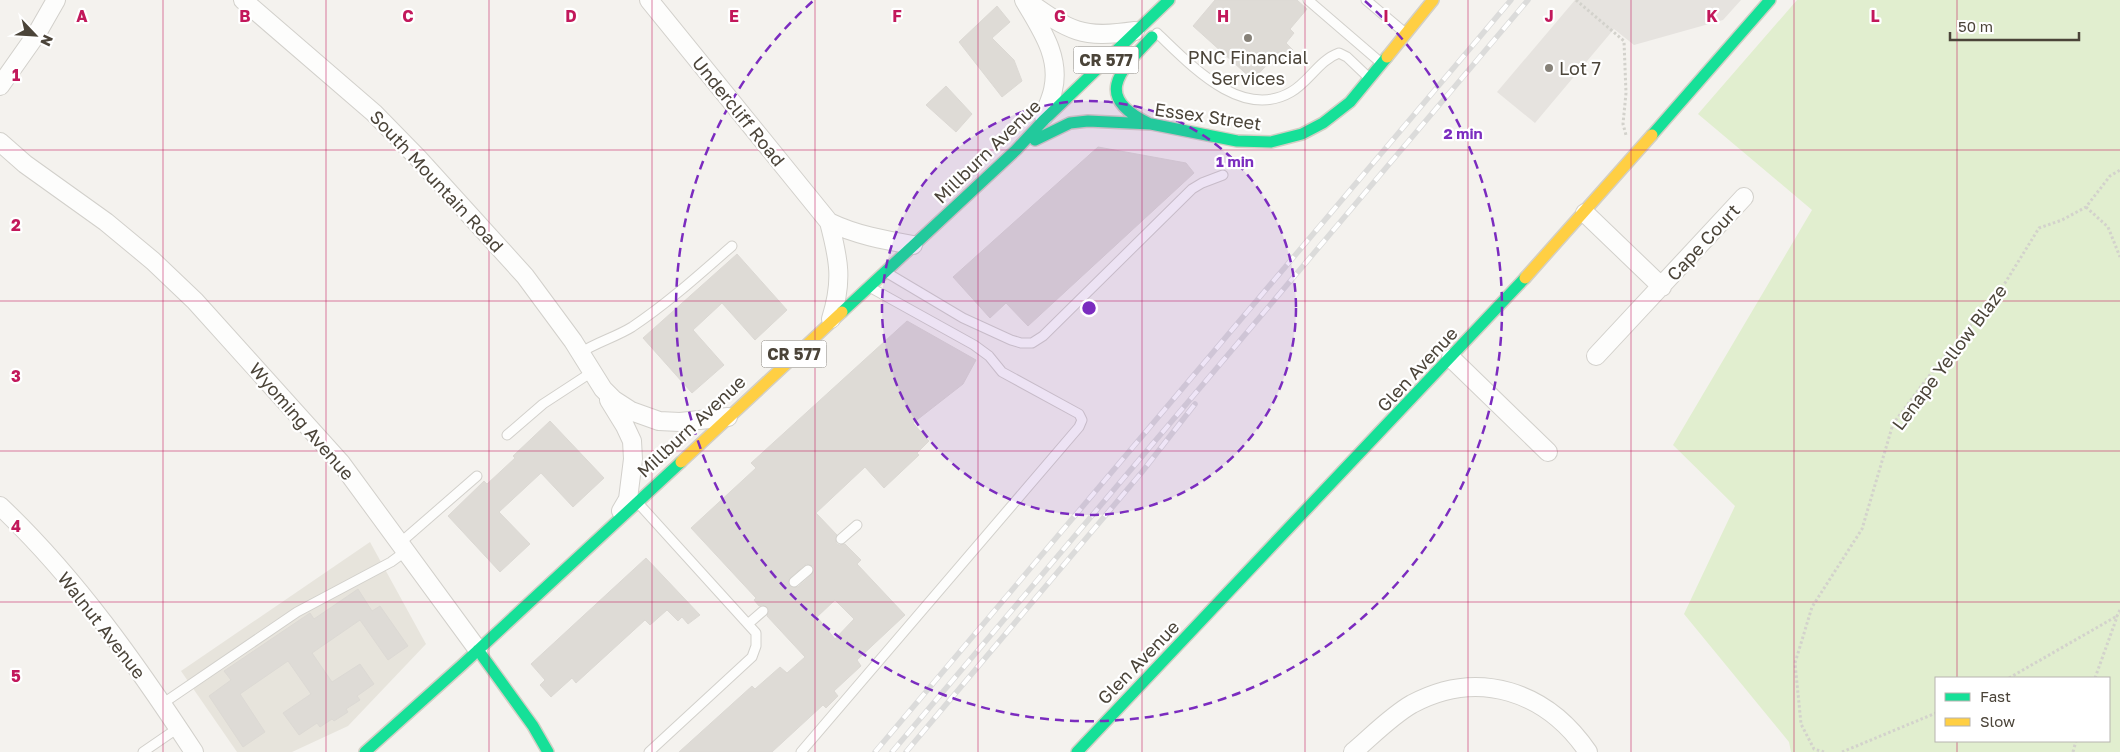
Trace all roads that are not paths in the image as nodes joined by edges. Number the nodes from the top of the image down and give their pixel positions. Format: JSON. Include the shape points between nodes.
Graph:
{"nodes":[{"id":1,"x":56,"y":0,"type":"edge"},
{"id":2,"x":243,"y":0,"type":"edge"},
{"id":3,"x":649,"y":0,"type":"edge"},
{"id":4,"x":1025,"y":0,"type":"edge"},
{"id":5,"x":1308,"y":0,"type":"edge"},
{"id":6,"x":1366,"y":0,"type":"edge"},
{"id":7,"x":1432,"y":0,"type":"edge"},
{"id":8,"x":1770,"y":0,"type":"edge"},
{"id":9,"x":1171,"y":11,"type":"edge"},
{"id":10,"x":1135,"y":31,"type":"junction"},
{"id":11,"x":1156,"y":33,"type":"junction"},
{"id":12,"x":1406,"y":34,"type":"junction"},
{"id":13,"x":1382,"y":64,"type":"junction"},
{"id":14,"x":1369,"y":78,"type":"junction"},
{"id":15,"x":0,"y":86,"type":"edge"},
{"id":16,"x":1043,"y":121,"type":"junction"},
{"id":17,"x":1151,"y":124,"type":"junction"},
{"id":18,"x":0,"y":142,"type":"edge"},
{"id":19,"x":1016,"y":150,"type":"junction"},
{"id":20,"x":1223,"y":176,"type":"dead end"},
{"id":21,"x":1744,"y":197,"type":"dead end"},
{"id":22,"x":1585,"y":213,"type":"junction"},
{"id":23,"x":829,"y":222,"type":"junction"},
{"id":24,"x":913,"y":245,"type":"junction"},
{"id":25,"x":732,"y":246,"type":"dead end"},
{"id":26,"x":885,"y":271,"type":"junction"},
{"id":27,"x":868,"y":286,"type":"junction"},
{"id":28,"x":1662,"y":287,"type":"junction"},
{"id":29,"x":830,"y":321,"type":"junction"},
{"id":30,"x":580,"y":353,"type":"junction"},
{"id":31,"x":1596,"y":356,"type":"dead end"},
{"id":32,"x":1452,"y":358,"type":"junction"},
{"id":33,"x":592,"y":372,"type":"junction"},
{"id":34,"x":603,"y":389,"type":"junction"},
{"id":35,"x":728,"y":417,"type":"junction"},
{"id":36,"x":507,"y":435,"type":"dead end"},
{"id":37,"x":1548,"y":452,"type":"dead end"},
{"id":38,"x":477,"y":476,"type":"dead end"},
{"id":39,"x":636,"y":501,"type":"junction"},
{"id":40,"x":0,"y":506,"type":"edge"},
{"id":41,"x":614,"y":522,"type":"junction"},
{"id":42,"x":857,"y":524,"type":"dead end"},
{"id":43,"x":841,"y":539,"type":"dead end"},
{"id":44,"x":403,"y":547,"type":"junction"},
{"id":45,"x":808,"y":570,"type":"dead end"},
{"id":46,"x":794,"y":582,"type":"dead end"},
{"id":47,"x":763,"y":611,"type":"dead end"},
{"id":48,"x":748,"y":624,"type":"junction"},
{"id":49,"x":478,"y":650,"type":"junction"},
{"id":50,"x":162,"y":704,"type":"junction"},
{"id":51,"x":178,"y":728,"type":"junction"},
{"id":52,"x":143,"y":752,"type":"edge"},
{"id":53,"x":194,"y":752,"type":"edge"},
{"id":54,"x":365,"y":752,"type":"edge"},
{"id":55,"x":548,"y":752,"type":"edge"},
{"id":56,"x":649,"y":752,"type":"edge"},
{"id":57,"x":801,"y":752,"type":"edge"},
{"id":58,"x":1078,"y":752,"type":"edge"},
{"id":59,"x":1353,"y":752,"type":"edge"},
{"id":60,"x":1588,"y":752,"type":"edge"}],
"edges":[{"from":1,"to":15,"type":"street"},
{"from":2,"to":30,"type":"street","name":"South Mountain Road","via":[[374,113],[418,158],[526,276]]},
{"from":3,"to":23,"type":"street","name":"Undercliff Road"},
{"from":4,"to":10,"type":"street","via":[[1072,30],[1092,34]]},
{"from":4,"to":16,"type":"street","via":[[1053,55],[1053,89]]},
{"from":5,"to":13,"type":"lane"},
{"from":6,"to":12,"type":"lane"},
{"from":7,"to":12,"type":"main road","name":"Essex Street","number":"CR 577"},
{"from":8,"to":22,"type":"main road","name":"Glen Avenue"},
{"from":9,"to":10,"type":"main road","name":"Millburn Avenue","number":"CR 577"},
{"from":9,"to":11,"type":"main road"},
{"from":10,"to":16,"type":"main road","name":"Millburn Avenue","number":"CR 577"},
{"from":11,"to":14,"type":"lane","via":[[1204,76],[1230,93],[1254,99],[1292,91],[1330,56],[1339,53]]},
{"from":11,"to":17,"type":"main road","via":[[1122,71],[1115,85],[1118,102],[1125,110]]},
{"from":12,"to":13,"type":"main road","name":"Essex Street","number":"CR 577"},
{"from":13,"to":14,"type":"main road","name":"Essex Street","number":"CR 577"},
{"from":14,"to":17,"type":"main road","name":"Essex Street","number":"CR 577","via":[[1350,102],[1323,123],[1302,134],[1271,142],[1237,141]]},
{"from":16,"to":19,"type":"main road","name":"Millburn Avenue","number":"CR 577"},
{"from":17,"to":19,"type":"main road","name":"Essex Street","number":"CR 577","via":[[1070,123]]},
{"from":18,"to":44,"type":"street","name":"Wyoming Avenue","via":[[106,222],[196,301],[341,463]]},
{"from":19,"to":24,"type":"main road","name":"Millburn Avenue","number":"CR 577"},
{"from":20,"to":26,"type":"lane","via":[[1192,189],[1043,336],[1032,343],[1011,340],[963,318]]},
{"from":21,"to":28,"type":"street","name":"Cape Court"},
{"from":22,"to":28,"type":"street","name":"Cape Court"},
{"from":22,"to":32,"type":"main road","name":"Glen Avenue"},
{"from":23,"to":24,"type":"street","name":"Undercliff Road","via":[[850,232]]},
{"from":23,"to":29,"type":"street","name":"Undercliff Road","via":[[837,253],[839,284]]},
{"from":24,"to":26,"type":"main road","name":"Millburn Avenue","number":"CR 577"},
{"from":25,"to":30,"type":"lane","via":[[663,305],[630,328]]},
{"from":26,"to":27,"type":"main road","name":"Millburn Avenue","number":"CR 577"},
{"from":27,"to":29,"type":"main road","name":"Millburn Avenue","number":"CR 577"},
{"from":27,"to":57,"type":"lane","via":[[974,345],[1002,372],[1079,414],[1082,420],[1080,427]]},
{"from":28,"to":31,"type":"street","name":"Cape Court"},
{"from":29,"to":35,"type":"main road","name":"Millburn Avenue","number":"CR 577"},
{"from":30,"to":33,"type":"street","name":"South Mountain Road"},
{"from":32,"to":37,"type":"street"},
{"from":32,"to":58,"type":"main road","name":"Glen Avenue"},
{"from":33,"to":34,"type":"street","name":"South Mountain Road"},
{"from":33,"to":36,"type":"lane","via":[[543,404]]},
{"from":34,"to":35,"type":"street","name":"South Mountain Road","via":[[631,411],[650,419],[680,422]]},
{"from":34,"to":41,"type":"street","name":"South Mountain Road","via":[[632,442],[628,499]]},
{"from":35,"to":39,"type":"main road","name":"Millburn Avenue","number":"CR 577"},
{"from":38,"to":44,"type":"lane"},
{"from":39,"to":41,"type":"main road","name":"Millburn Avenue","number":"CR 577"},
{"from":39,"to":48,"type":"lane"},
{"from":40,"to":50,"type":"street","name":"Walnut Avenue","via":[[47,554],[123,647]]},
{"from":41,"to":49,"type":"main road","name":"Millburn Avenue","number":"CR 577"},
{"from":42,"to":43,"type":"lane"},
{"from":44,"to":49,"type":"street","name":"Wyoming Avenue"},
{"from":44,"to":50,"type":"lane","via":[[391,562],[296,612]]},
{"from":45,"to":46,"type":"lane"},
{"from":47,"to":48,"type":"lane"},
{"from":48,"to":56,"type":"lane","via":[[756,633],[752,656]]},
{"from":49,"to":54,"type":"main road","name":"Millburn Avenue"},
{"from":49,"to":55,"type":"main road","name":"Wyoming Avenue"},
{"from":50,"to":51,"type":"street","name":"Walnut Avenue"},
{"from":51,"to":52,"type":"lane"},
{"from":51,"to":53,"type":"street","name":"Walnut Avenue"},
{"from":59,"to":60,"type":"street","via":[[1411,705],[1442,692],[1470,687],[1495,688],[1533,701],[1563,723]]}]}
